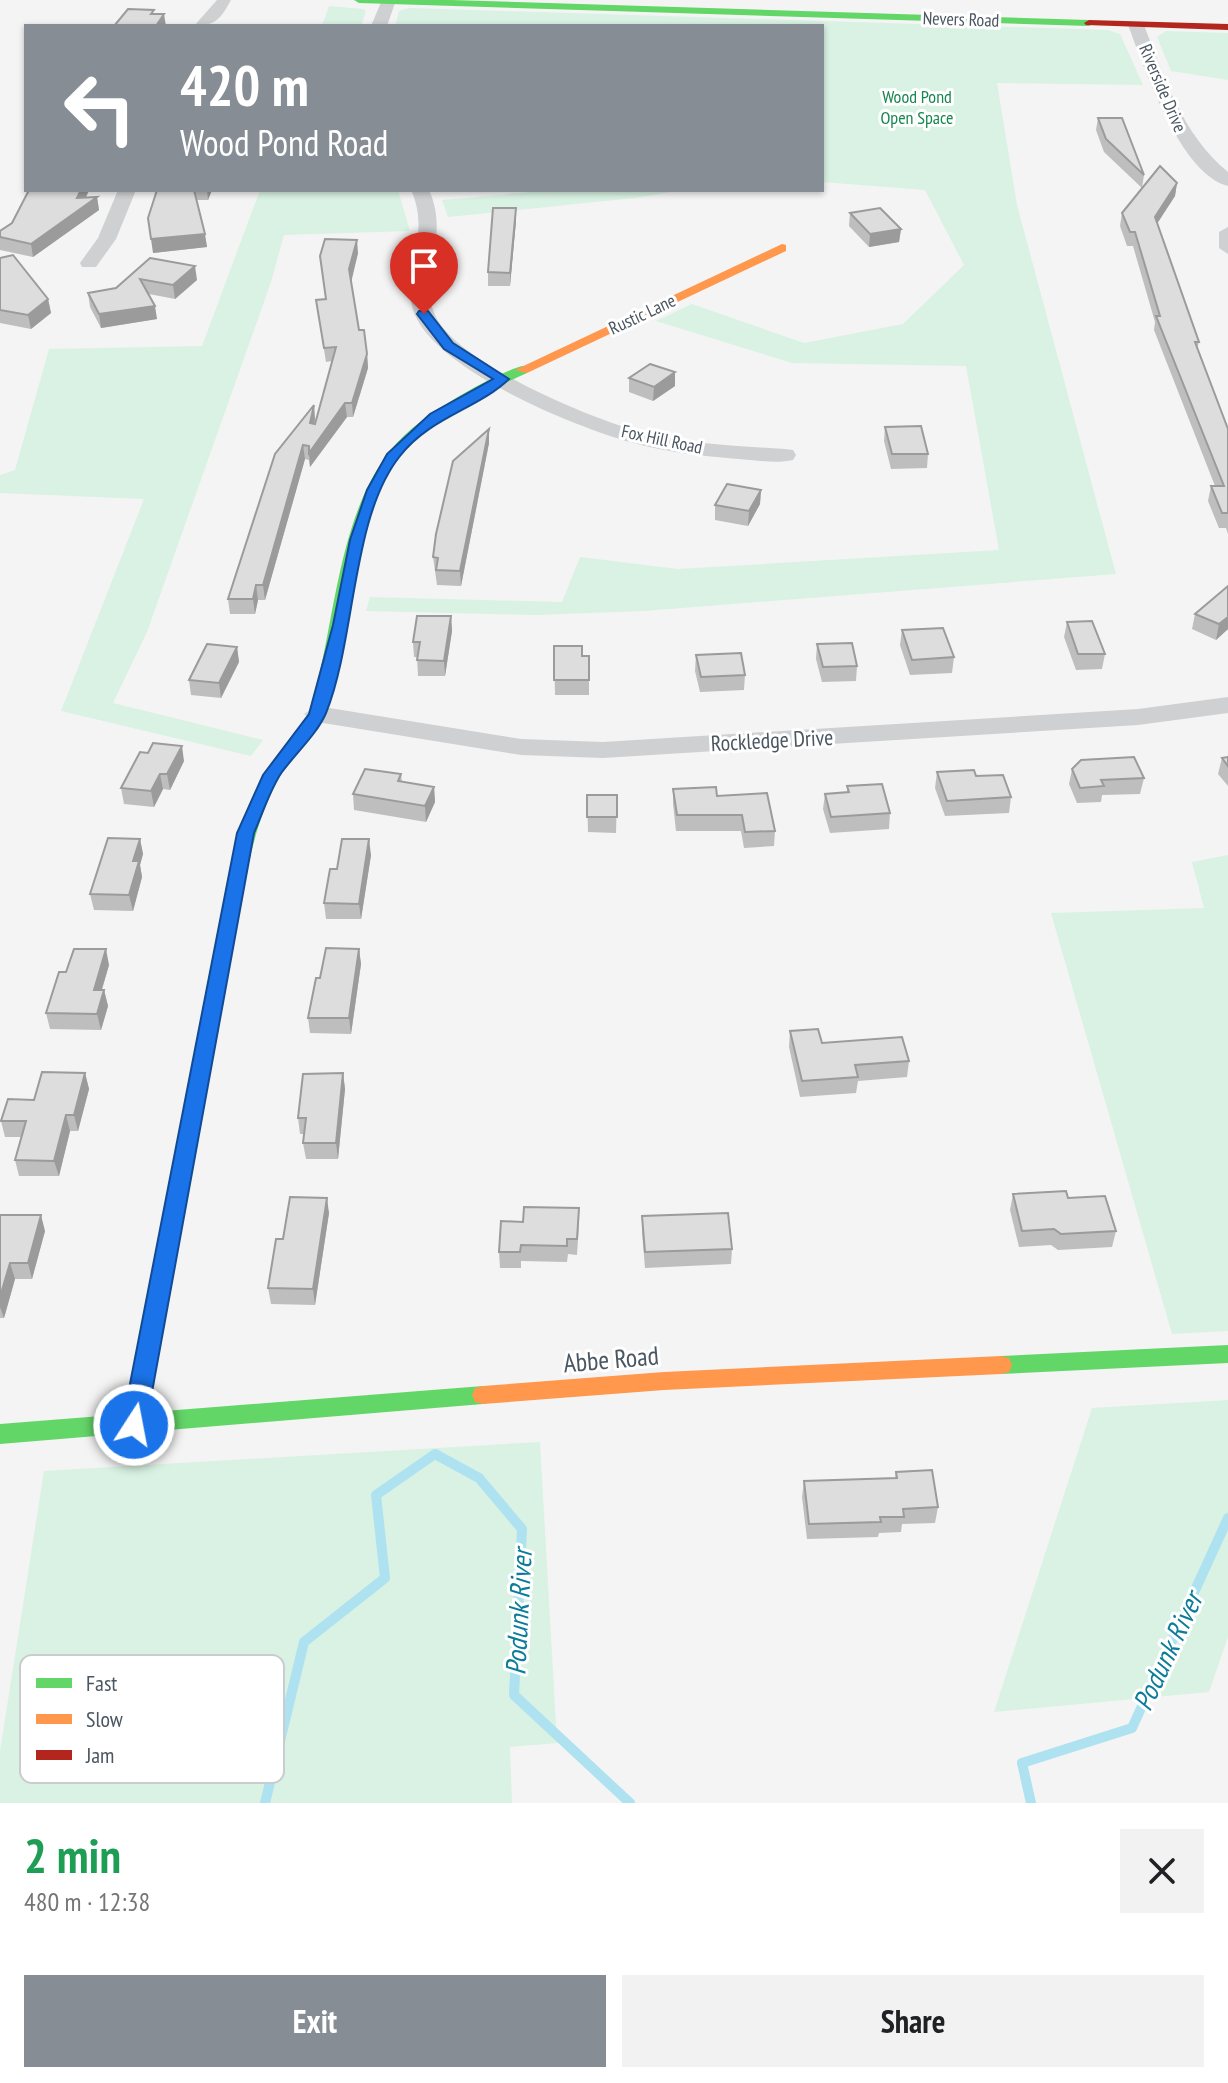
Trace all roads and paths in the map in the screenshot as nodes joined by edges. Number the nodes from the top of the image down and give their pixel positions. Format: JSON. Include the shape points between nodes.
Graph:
{"nodes":[{"id":1,"x":205,"y":0,"type":"edge"},
{"id":2,"x":224,"y":0,"type":"edge"},
{"id":3,"x":359,"y":0,"type":"edge"},
{"id":4,"x":389,"y":0,"type":"edge"},
{"id":5,"x":199,"y":24,"type":"edge"},
{"id":6,"x":203,"y":24,"type":"edge"},
{"id":7,"x":380,"y":24,"type":"edge"},
{"id":8,"x":1136,"y":25,"type":"junction"},
{"id":9,"x":1228,"y":27,"type":"edge"},
{"id":10,"x":1228,"y":181,"type":"edge"},
{"id":11,"x":126,"y":192,"type":"edge"},
{"id":12,"x":421,"y":192,"type":"edge"},
{"id":13,"x":1228,"y":232,"type":"edge"},
{"id":14,"x":782,"y":248,"type":"dead end"},
{"id":15,"x":1228,"y":248,"type":"edge"},
{"id":16,"x":89,"y":263,"type":"dead end"},
{"id":17,"x":502,"y":379,"type":"junction"},
{"id":18,"x":785,"y":455,"type":"dead end"},
{"id":19,"x":1228,"y":705,"type":"edge"},
{"id":20,"x":317,"y":714,"type":"junction"},
{"id":21,"x":1228,"y":1354,"type":"edge"},
{"id":22,"x":134,"y":1425,"type":"junction"},
{"id":23,"x":0,"y":1434,"type":"edge"}],
"edges":[{"from":1,"to":5,"type":"street","via":[[196,17]]},
{"from":2,"to":6,"type":"street"},
{"from":3,"to":4,"type":"street","name":"Nevers Road"},
{"from":4,"to":7,"type":"street"},
{"from":4,"to":8,"type":"street","name":"Nevers Road"},
{"from":8,"to":9,"type":"street","name":"Nevers Road"},
{"from":8,"to":10,"type":"street","name":"Riverside Drive","via":[[1177,129],[1197,156]]},
{"from":11,"to":16,"type":"street","via":[[107,239]]},
{"from":12,"to":17,"type":"street","name":"Fox Hill Road","via":[[430,215],[430,245],[421,279],[424,314],[448,346]]},
{"from":13,"to":15,"type":"street"},
{"from":14,"to":17,"type":"street","name":"Rustic Lane"},
{"from":17,"to":18,"type":"street","name":"Fox Hill Road","via":[[572,414],[637,437]]},
{"from":17,"to":20,"type":"street","name":"Rustic Lane","via":[[435,416],[387,466],[358,540]]},
{"from":19,"to":20,"type":"street","name":"Rockledge Drive","via":[[1138,717],[603,750],[521,747]]},
{"from":20,"to":22,"type":"street","via":[[272,775],[246,833]]},
{"from":21,"to":22,"type":"street","name":"Abbe Road","via":[[664,1381]]},
{"from":22,"to":23,"type":"street","name":"Abbe Road"}]}
